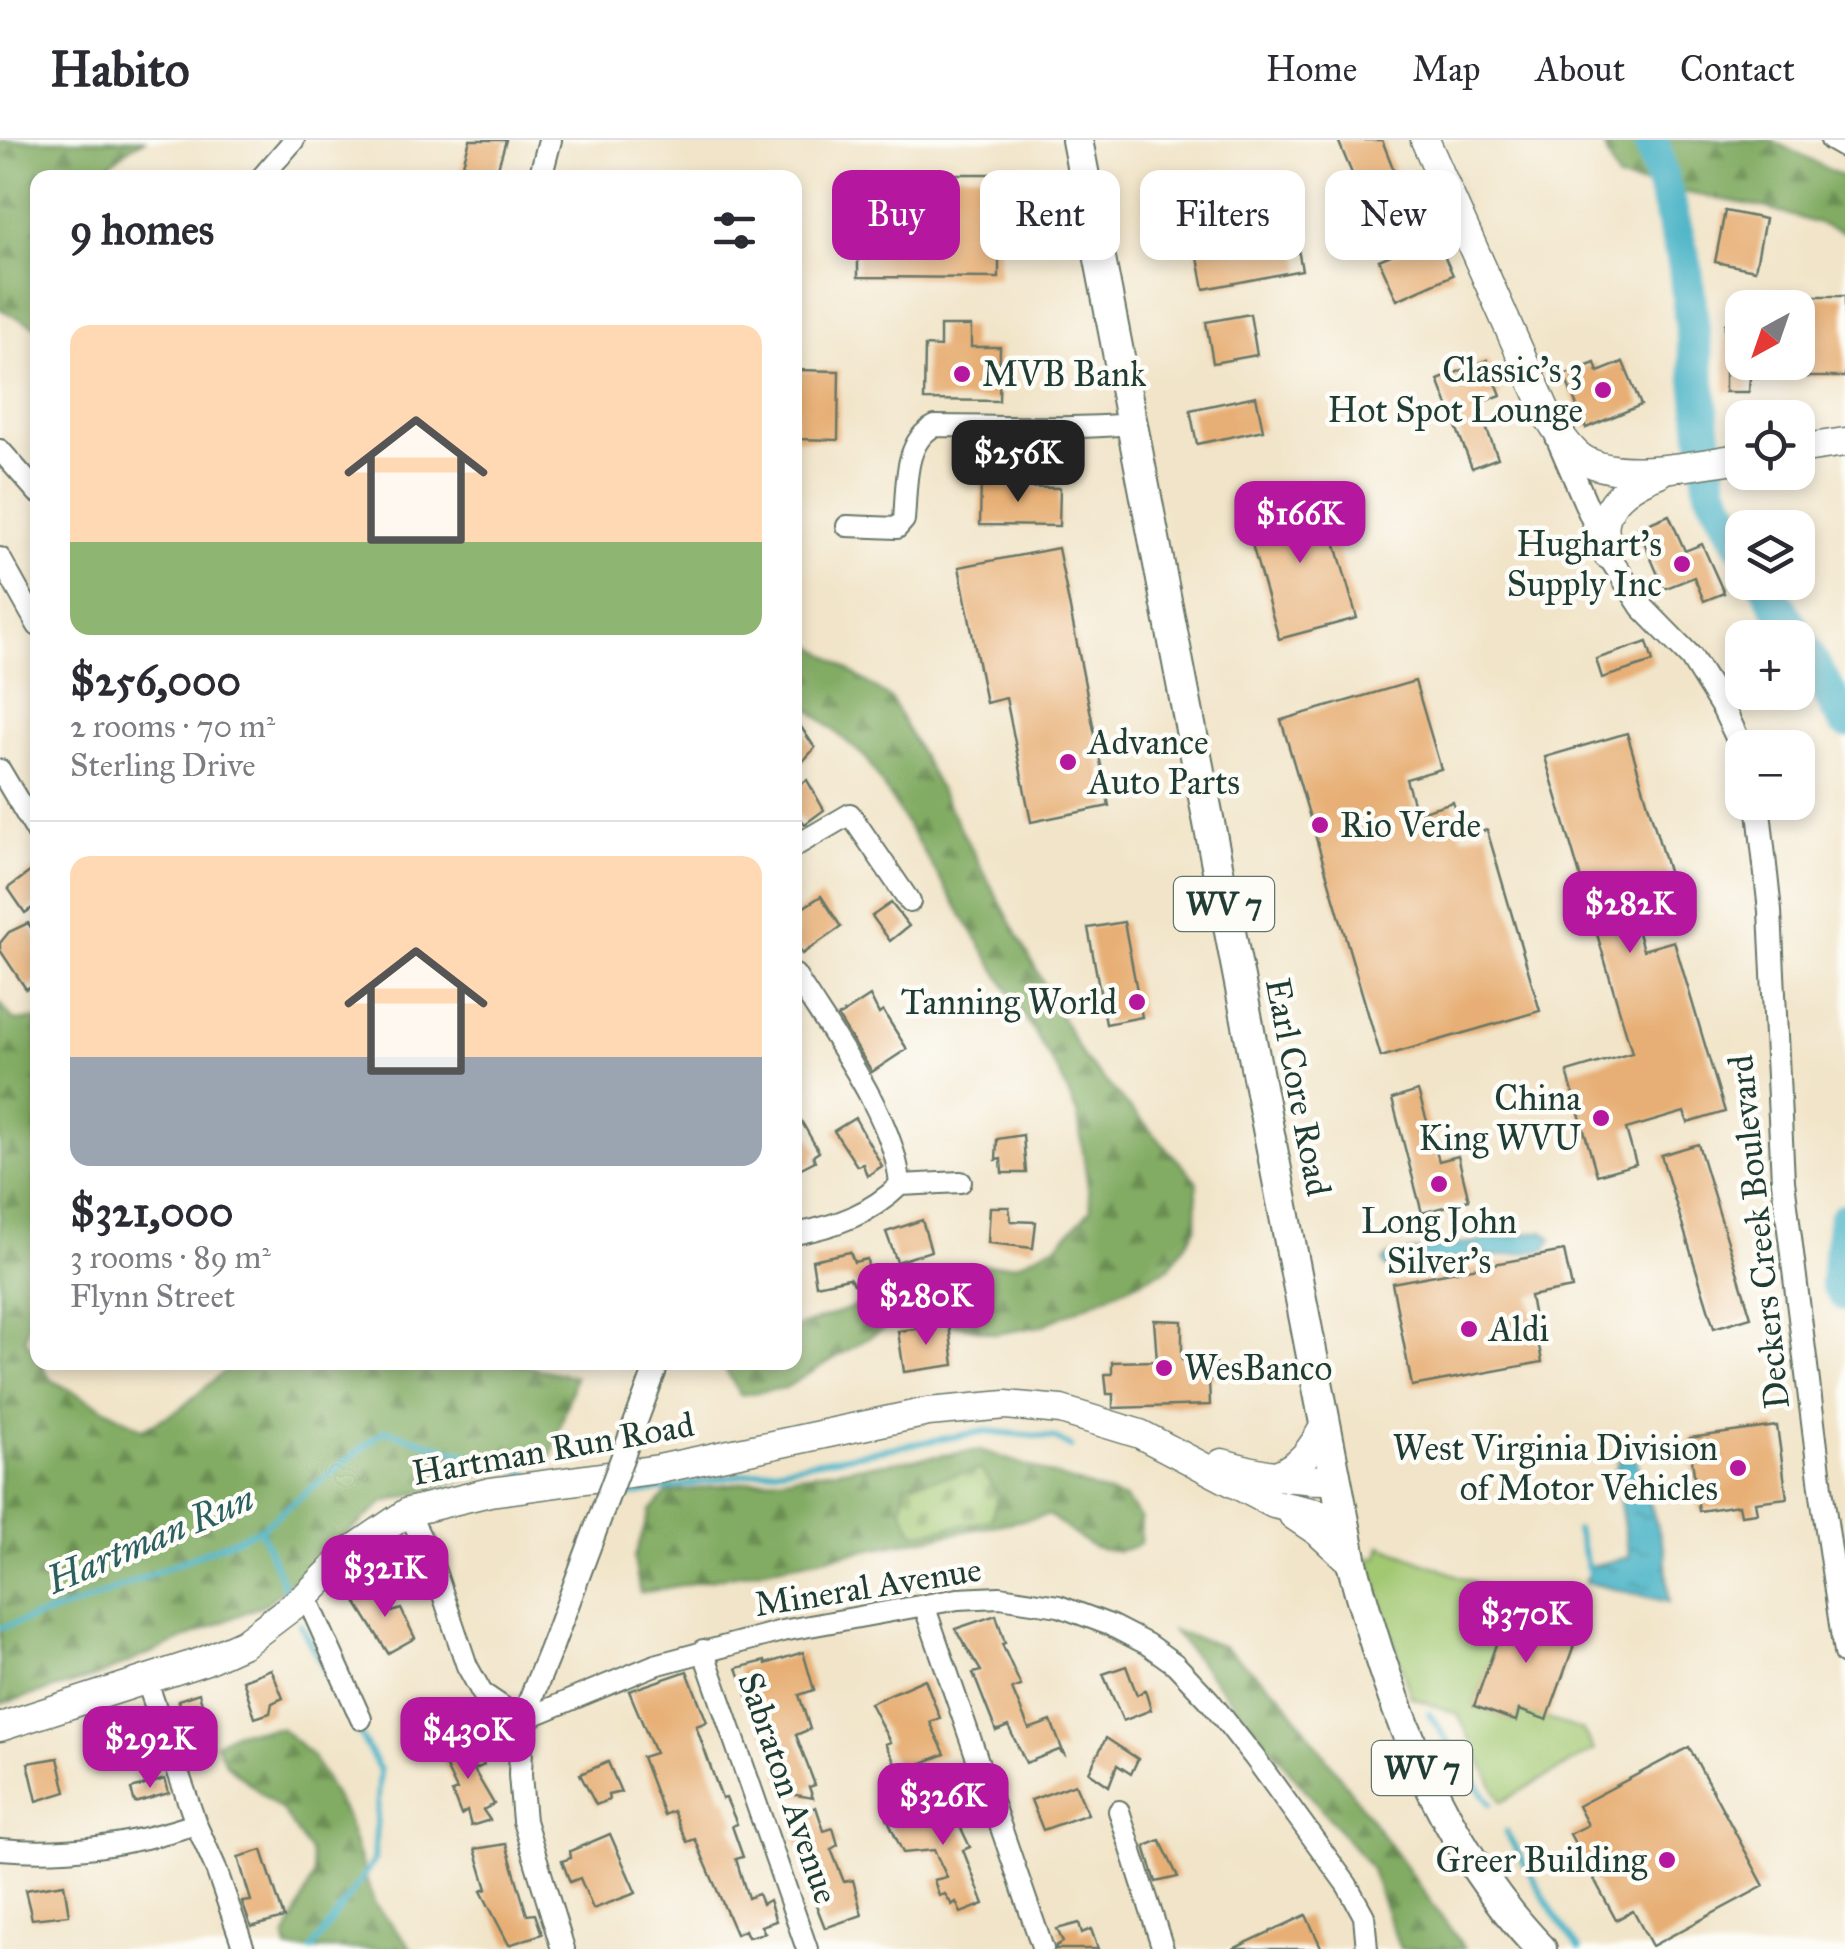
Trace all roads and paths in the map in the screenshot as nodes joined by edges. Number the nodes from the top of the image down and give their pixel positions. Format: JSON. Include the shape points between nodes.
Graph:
{"nodes":[{"id":1,"x":294,"y":140,"type":"edge"},
{"id":2,"x":550,"y":140,"type":"edge"},
{"id":3,"x":1077,"y":140,"type":"edge"},
{"id":4,"x":1425,"y":140,"type":"edge"},
{"id":5,"x":1830,"y":140,"type":"edge"},
{"id":6,"x":1845,"y":148,"type":"edge"},
{"id":7,"x":271,"y":170,"type":"edge"},
{"id":8,"x":542,"y":170,"type":"edge"},
{"id":9,"x":1550,"y":420,"type":"junction"},
{"id":10,"x":1131,"y":424,"type":"junction"},
{"id":11,"x":1845,"y":442,"type":"edge"},
{"id":12,"x":1815,"y":446,"type":"edge"},
{"id":13,"x":0,"y":450,"type":"edge"},
{"id":14,"x":1725,"y":461,"type":"edge"},
{"id":15,"x":1675,"y":468,"type":"junction"},
{"id":16,"x":30,"y":484,"type":"edge"},
{"id":17,"x":847,"y":526,"type":"dead end"},
{"id":18,"x":1608,"y":555,"type":"junction"},
{"id":19,"x":0,"y":558,"type":"edge"},
{"id":20,"x":30,"y":612,"type":"edge"},
{"id":21,"x":1733,"y":730,"type":"edge"},
{"id":22,"x":0,"y":770,"type":"edge"},
{"id":23,"x":1760,"y":820,"type":"edge"},
{"id":24,"x":30,"y":821,"type":"edge"},
{"id":25,"x":802,"y":842,"type":"edge"},
{"id":26,"x":910,"y":902,"type":"dead end"},
{"id":27,"x":802,"y":986,"type":"edge"},
{"id":28,"x":960,"y":1182,"type":"dead end"},
{"id":29,"x":900,"y":1185,"type":"junction"},
{"id":30,"x":802,"y":1233,"type":"edge"},
{"id":31,"x":655,"y":1370,"type":"edge"},
{"id":32,"x":1325,"y":1425,"type":"junction"},
{"id":33,"x":1167,"y":1448,"type":"junction"},
{"id":34,"x":1276,"y":1475,"type":"junction"},
{"id":35,"x":1336,"y":1480,"type":"junction"},
{"id":36,"x":1274,"y":1504,"type":"junction"},
{"id":37,"x":408,"y":1512,"type":"junction"},
{"id":38,"x":1344,"y":1520,"type":"junction"},
{"id":39,"x":1352,"y":1563,"type":"junction"},
{"id":40,"x":306,"y":1596,"type":"junction"},
{"id":41,"x":924,"y":1605,"type":"junction"},
{"id":42,"x":703,"y":1650,"type":"junction"},
{"id":43,"x":1845,"y":1654,"type":"edge"},
{"id":44,"x":146,"y":1679,"type":"junction"},
{"id":45,"x":360,"y":1720,"type":"dead end"},
{"id":46,"x":522,"y":1720,"type":"junction"},
{"id":47,"x":0,"y":1727,"type":"edge"},
{"id":48,"x":1119,"y":1811,"type":"dead end"},
{"id":49,"x":196,"y":1824,"type":"junction"},
{"id":50,"x":0,"y":1849,"type":"edge"},
{"id":51,"x":244,"y":1949,"type":"edge"},
{"id":52,"x":563,"y":1949,"type":"edge"},
{"id":53,"x":806,"y":1949,"type":"edge"},
{"id":54,"x":1043,"y":1949,"type":"edge"},
{"id":55,"x":1163,"y":1949,"type":"edge"},
{"id":56,"x":1367,"y":1949,"type":"edge"},
{"id":57,"x":1541,"y":1949,"type":"edge"}],
"edges":[{"from":1,"to":7,"type":"street"},
{"from":2,"to":8,"type":"street"},
{"from":3,"to":10,"type":"main road","name":"Earl Core Road","number":"WV 7"},
{"from":4,"to":9,"type":"main road"},
{"from":5,"to":6,"type":"street"},
{"from":9,"to":15,"type":"main road","via":[[1581,458],[1608,468]]},
{"from":9,"to":18,"type":"street"},
{"from":10,"to":17,"type":"street","via":[[1070,430],[935,426],[914,443],[898,528]]},
{"from":10,"to":32,"type":"main road","name":"Earl Core Road","number":"WV 7"},
{"from":11,"to":12,"type":"main road"},
{"from":13,"to":16,"type":"street"},
{"from":14,"to":15,"type":"main road"},
{"from":15,"to":18,"type":"main road","via":[[1638,481],[1618,498],[1604,521]]},
{"from":18,"to":21,"type":"street","via":[[1642,606],[1691,657]]},
{"from":19,"to":20,"type":"street"},
{"from":22,"to":24,"type":"street"},
{"from":23,"to":43,"type":"street","name":"Deckers Creek Boulevard","via":[[1783,1181]]},
{"from":25,"to":26,"type":"street","via":[[850,814]]},
{"from":27,"to":29,"type":"street","via":[[867,1092],[899,1159]]},
{"from":28,"to":29,"type":"street"},
{"from":29,"to":30,"type":"street","via":[[880,1204],[836,1226]]},
{"from":31,"to":46,"type":"street","bridge":true},
{"from":32,"to":34,"type":"main road","via":[[1310,1453]]},
{"from":32,"to":35,"type":"main road","name":"Earl Core Road","number":"WV 7"},
{"from":33,"to":34,"type":"main road","name":"Hartman Run Road"},
{"from":33,"to":36,"type":"main road","name":"Hartman Run Road"},
{"from":33,"to":37,"type":"main road","name":"Hartman Run Road","via":[[1061,1410],[967,1407]]},
{"from":34,"to":35,"type":"main road","name":"Hartman Run Road"},
{"from":35,"to":38,"type":"main road","name":"Earl Core Road","number":"WV 7"},
{"from":36,"to":38,"type":"main road","name":"Hartman Run Road"},
{"from":36,"to":39,"type":"main road","via":[[1317,1530]]},
{"from":37,"to":40,"type":"main road","name":"Hartman Run Road","via":[[351,1551]]},
{"from":37,"to":46,"type":"street","via":[[467,1666],[482,1693]]},
{"from":38,"to":39,"type":"main road","name":"Earl Core Road","number":"WV 7"},
{"from":39,"to":57,"type":"main road","name":"Earl Core Road","number":"WV 7","via":[[1403,1730],[1436,1798],[1473,1860]]},
{"from":40,"to":44,"type":"main road","name":"Hartman Run Road","via":[[244,1643]]},
{"from":40,"to":45,"type":"street"},
{"from":41,"to":42,"type":"street","name":"Mineral Avenue"},
{"from":41,"to":54,"type":"street"},
{"from":41,"to":56,"type":"street","name":"Mineral Avenue","via":[[1000,1597],[1060,1606],[1110,1624],[1175,1664],[1347,1885],[1364,1916]]},
{"from":42,"to":46,"type":"street","name":"Mineral Avenue"},
{"from":42,"to":53,"type":"street","name":"Sabraton Avenue"},
{"from":44,"to":47,"type":"main road","name":"Hartman Run Road"},
{"from":44,"to":49,"type":"street"},
{"from":46,"to":52,"type":"street","via":[[524,1822]]},
{"from":48,"to":55,"type":"street"},
{"from":49,"to":50,"type":"street","via":[[122,1846]]},
{"from":49,"to":51,"type":"street"}]}
